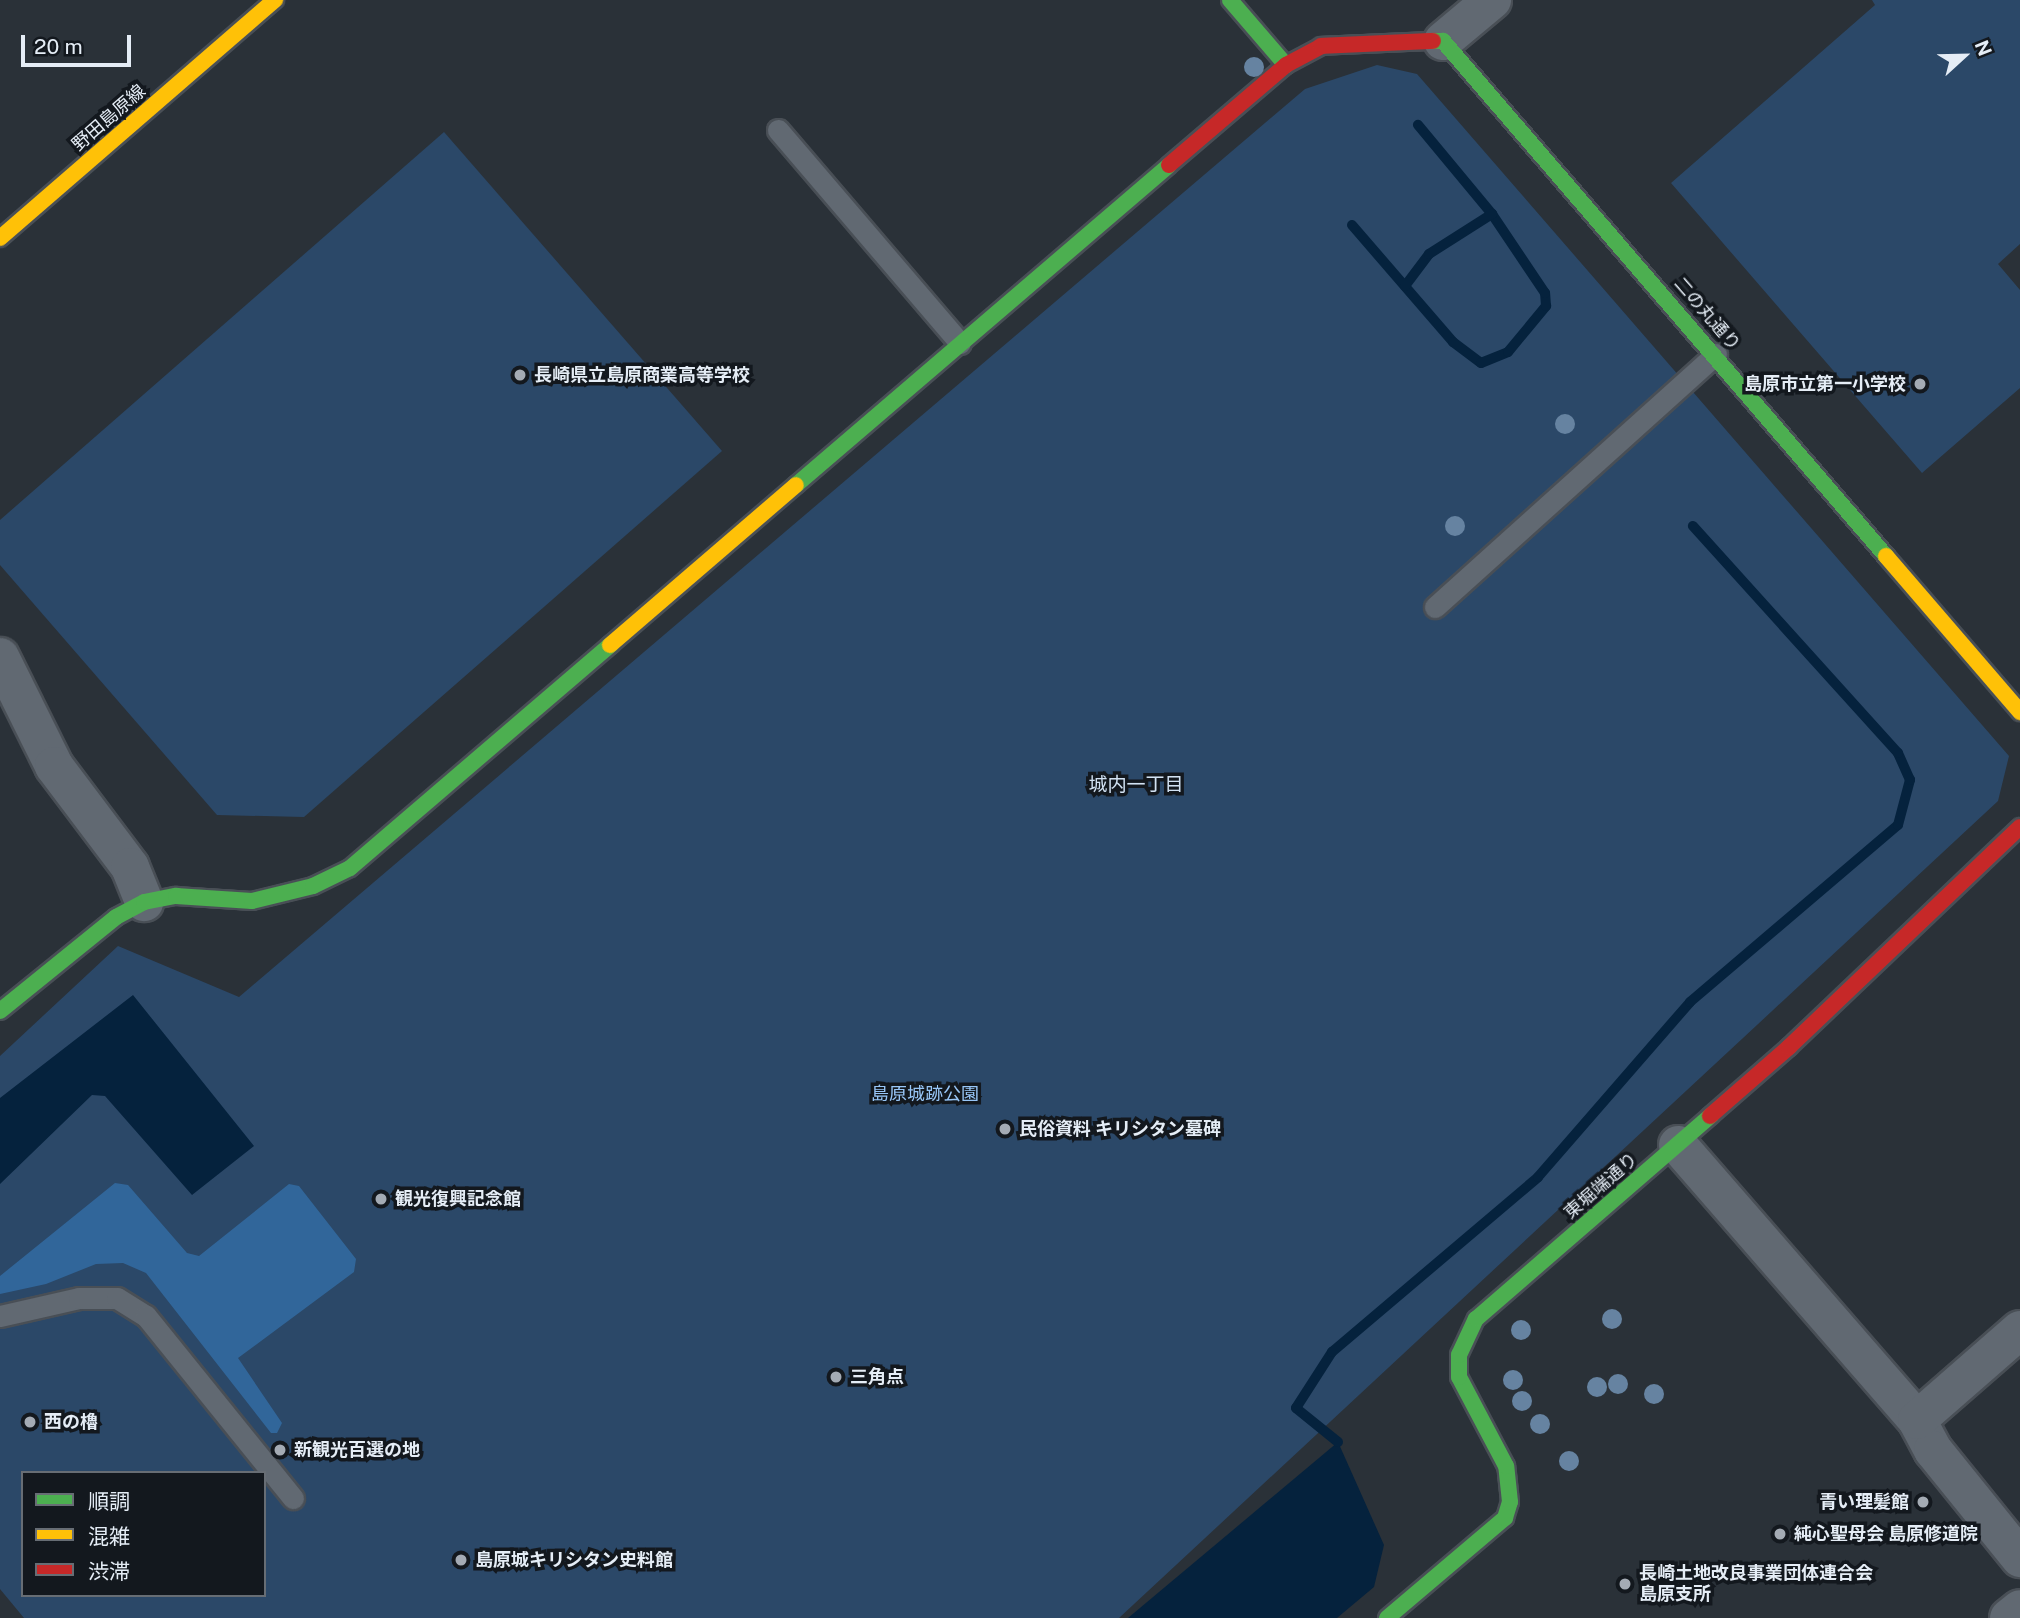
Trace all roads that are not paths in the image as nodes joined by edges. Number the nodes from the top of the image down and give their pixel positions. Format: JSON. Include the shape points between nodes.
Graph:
{"nodes":[{"id":1,"x":275,"y":0,"type":"edge"},
{"id":2,"x":1230,"y":0,"type":"edge"},
{"id":3,"x":1492,"y":0,"type":"edge"},
{"id":4,"x":1443,"y":41,"type":"junction"},
{"id":5,"x":1286,"y":65,"type":"junction"},
{"id":6,"x":778,"y":130,"type":"dead end"},
{"id":7,"x":0,"y":238,"type":"edge"},
{"id":8,"x":960,"y":342,"type":"junction"},
{"id":9,"x":1716,"y":354,"type":"junction"},
{"id":10,"x":1435,"y":607,"type":"dead end"},
{"id":11,"x":0,"y":657,"type":"edge"},
{"id":12,"x":2020,"y":712,"type":"edge"},
{"id":13,"x":2020,"y":827,"type":"edge"},
{"id":14,"x":144,"y":902,"type":"junction"},
{"id":15,"x":0,"y":1011,"type":"edge"},
{"id":16,"x":1678,"y":1145,"type":"junction"},
{"id":17,"x":0,"y":1316,"type":"edge"},
{"id":18,"x":2020,"y":1330,"type":"edge"},
{"id":19,"x":1917,"y":1420,"type":"junction"},
{"id":20,"x":293,"y":1498,"type":"dead end"},
{"id":21,"x":2020,"y":1558,"type":"edge"},
{"id":22,"x":2020,"y":1609,"type":"edge"},
{"id":23,"x":1387,"y":1618,"type":"edge"},
{"id":24,"x":2009,"y":1618,"type":"edge"}],
"edges":[{"from":1,"to":7,"type":"street","name":"野田島原線"},
{"from":2,"to":5,"type":"street"},
{"from":3,"to":4,"type":"street"},
{"from":4,"to":5,"type":"street","via":[[1321,46]]},
{"from":4,"to":9,"type":"street","name":"二の丸通り"},
{"from":5,"to":8,"type":"street"},
{"from":6,"to":8,"type":"lane"},
{"from":8,"to":14,"type":"street","via":[[350,868],[313,886],[252,901],[176,896]]},
{"from":9,"to":10,"type":"lane"},
{"from":9,"to":12,"type":"street","name":"二の丸通り"},
{"from":11,"to":14,"type":"street","via":[[54,766],[130,867]]},
{"from":13,"to":16,"type":"street","name":"東堀端通り","via":[[1789,1047]]},
{"from":14,"to":15,"type":"street","via":[[116,917]]},
{"from":16,"to":19,"type":"street"},
{"from":16,"to":23,"type":"street","name":"東堀端通り","via":[[1476,1319],[1459,1355],[1460,1377],[1506,1466],[1510,1502],[1505,1518]]},
{"from":17,"to":20,"type":"lane","via":[[79,1298],[117,1298],[146,1316]]},
{"from":18,"to":19,"type":"street"},
{"from":19,"to":21,"type":"street","via":[[1933,1450]]},
{"from":22,"to":24,"type":"street"}]}
